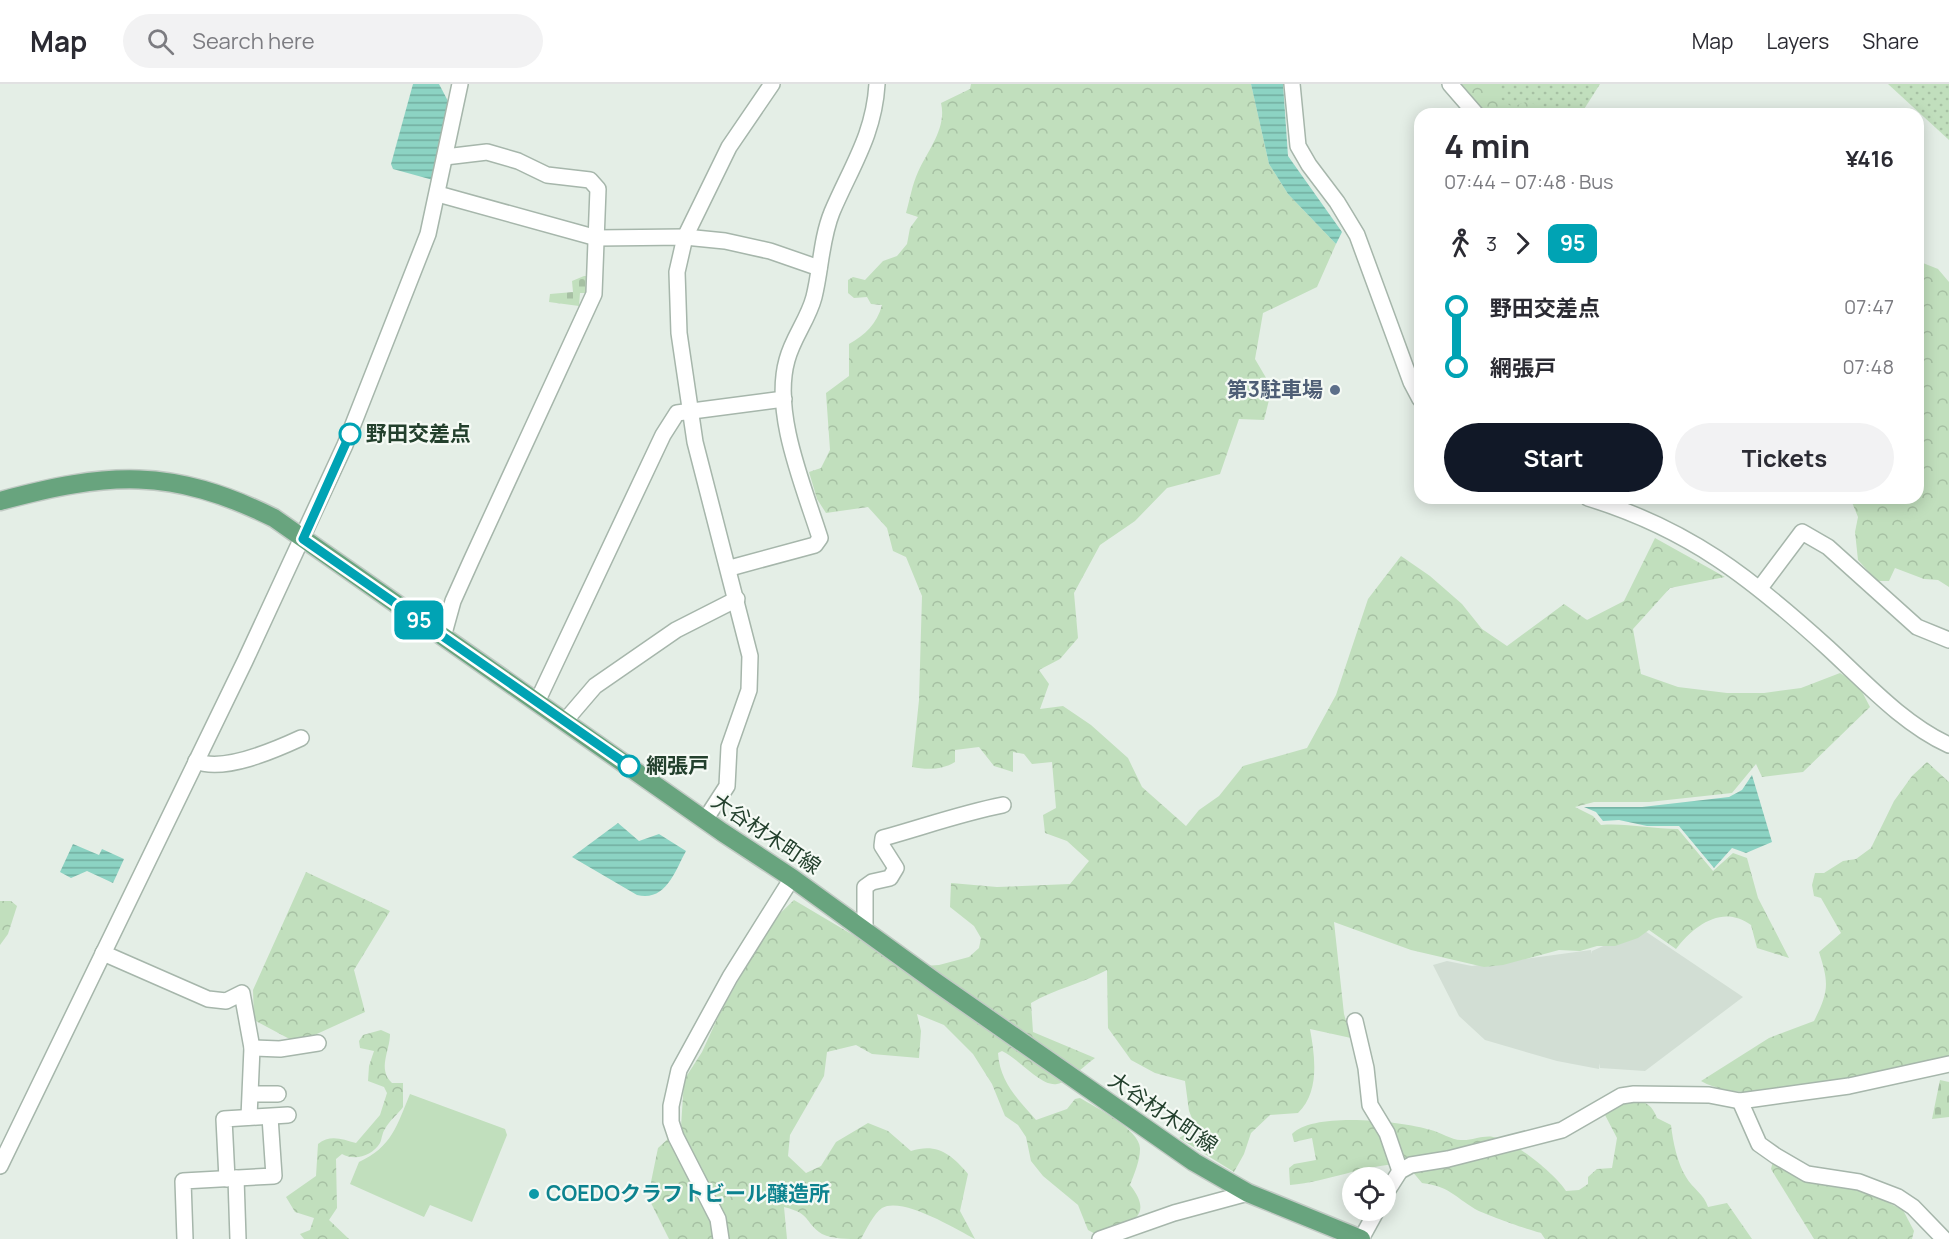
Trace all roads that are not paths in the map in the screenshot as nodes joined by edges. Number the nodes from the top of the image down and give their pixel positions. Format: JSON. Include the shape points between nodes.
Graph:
{"nodes":[{"id":1,"x":460,"y":84,"type":"edge"},
{"id":2,"x":772,"y":84,"type":"edge"},
{"id":3,"x":877,"y":84,"type":"edge"},
{"id":4,"x":1292,"y":84,"type":"edge"},
{"id":5,"x":1450,"y":84,"type":"edge"},
{"id":6,"x":1471,"y":108,"type":"edge"},
{"id":7,"x":446,"y":157,"type":"junction"},
{"id":8,"x":438,"y":194,"type":"junction"},
{"id":9,"x":686,"y":237,"type":"junction"},
{"id":10,"x":597,"y":238,"type":"junction"},
{"id":11,"x":819,"y":268,"type":"junction"},
{"id":12,"x":1414,"y":388,"type":"edge"},
{"id":13,"x":784,"y":399,"type":"junction"},
{"id":14,"x":690,"y":413,"type":"junction"},
{"id":15,"x":0,"y":501,"type":"edge"},
{"id":16,"x":1607,"y":504,"type":"edge"},
{"id":17,"x":303,"y":539,"type":"junction"},
{"id":18,"x":730,"y":568,"type":"junction"},
{"id":19,"x":1760,"y":588,"type":"junction"},
{"id":20,"x":737,"y":599,"type":"junction"},
{"id":21,"x":443,"y":637,"type":"junction"},
{"id":22,"x":1949,"y":640,"type":"edge"},
{"id":23,"x":537,"y":702,"type":"junction"},
{"id":24,"x":565,"y":722,"type":"junction"},
{"id":25,"x":301,"y":738,"type":"dead end"},
{"id":26,"x":1949,"y":745,"type":"edge"},
{"id":27,"x":196,"y":762,"type":"junction"},
{"id":28,"x":1003,"y":806,"type":"dead end"},
{"id":29,"x":705,"y":820,"type":"junction"},
{"id":30,"x":792,"y":878,"type":"junction"},
{"id":31,"x":865,"y":932,"type":"junction"},
{"id":32,"x":104,"y":953,"type":"junction"},
{"id":33,"x":1355,"y":1021,"type":"dead end"},
{"id":34,"x":318,"y":1043,"type":"dead end"},
{"id":35,"x":252,"y":1048,"type":"junction"},
{"id":36,"x":1949,"y":1064,"type":"edge"},
{"id":37,"x":251,"y":1094,"type":"junction"},
{"id":38,"x":278,"y":1094,"type":"dead end"},
{"id":39,"x":1740,"y":1101,"type":"junction"},
{"id":40,"x":288,"y":1115,"type":"dead end"},
{"id":41,"x":249,"y":1117,"type":"junction"},
{"id":42,"x":270,"y":1117,"type":"junction"},
{"id":43,"x":0,"y":1166,"type":"edge"},
{"id":44,"x":1400,"y":1171,"type":"junction"},
{"id":45,"x":1396,"y":1177,"type":"edge"},
{"id":46,"x":232,"y":1178,"type":"junction"},
{"id":47,"x":1248,"y":1192,"type":"junction"},
{"id":48,"x":1371,"y":1221,"type":"edge"},
{"id":49,"x":184,"y":1239,"type":"edge"},
{"id":50,"x":238,"y":1239,"type":"edge"},
{"id":51,"x":721,"y":1239,"type":"edge"},
{"id":52,"x":1100,"y":1239,"type":"edge"},
{"id":53,"x":1361,"y":1239,"type":"edge"},
{"id":54,"x":1944,"y":1239,"type":"edge"}],
"edges":[{"from":1,"to":7,"type":"street"},
{"from":2,"to":9,"type":"street","via":[[729,147]]},
{"from":3,"to":11,"type":"street","via":[[868,138],[831,214]]},
{"from":4,"to":12,"type":"street","via":[[1298,146],[1357,235]]},
{"from":5,"to":6,"type":"street"},
{"from":7,"to":8,"type":"street"},
{"from":7,"to":10,"type":"street","via":[[487,152],[547,175],[590,180],[598,189]]},
{"from":8,"to":10,"type":"street"},
{"from":8,"to":17,"type":"street","via":[[428,234],[345,445]]},
{"from":9,"to":10,"type":"street"},
{"from":9,"to":11,"type":"street","via":[[770,251]]},
{"from":9,"to":14,"type":"street","via":[[677,272],[679,333]]},
{"from":10,"to":21,"type":"street","via":[[594,294],[453,601]]},
{"from":11,"to":13,"type":"street","via":[[811,308],[786,362]]},
{"from":13,"to":14,"type":"street"},
{"from":13,"to":18,"type":"street","via":[[797,468],[820,538],[815,545]]},
{"from":14,"to":18,"type":"street"},
{"from":14,"to":23,"type":"street","via":[[676,413],[663,435]]},
{"from":15,"to":17,"type":"main road","name":"大谷材木町線","via":[[87,480],[164,481],[247,505]]},
{"from":16,"to":19,"type":"street","via":[[1686,538]]},
{"from":17,"to":21,"type":"main road","name":"大谷材木町線"},
{"from":17,"to":27,"type":"street"},
{"from":18,"to":20,"type":"street"},
{"from":19,"to":22,"type":"street","via":[[1802,532],[1828,547],[1917,627]]},
{"from":19,"to":26,"type":"street","via":[[1891,705]]},
{"from":20,"to":24,"type":"street","via":[[676,630],[595,686]]},
{"from":20,"to":29,"type":"street","via":[[750,656],[749,690],[731,738],[727,786]]},
{"from":21,"to":23,"type":"main road","name":"大谷材木町線"},
{"from":23,"to":24,"type":"main road","name":"大谷材木町線"},
{"from":24,"to":29,"type":"main road","name":"大谷材木町線"},
{"from":25,"to":27,"type":"street","via":[[238,762]]},
{"from":27,"to":32,"type":"street"},
{"from":28,"to":31,"type":"street","via":[[966,812],[883,838],[882,846],[896,868],[890,878],[865,887]]},
{"from":29,"to":30,"type":"main road","name":"大谷材木町線"},
{"from":30,"to":31,"type":"main road","name":"大谷材木町線"},
{"from":30,"to":51,"type":"street","via":[[725,986],[674,1086],[671,1122],[718,1219]]},
{"from":31,"to":47,"type":"main road","name":"大谷材木町線","via":[[1194,1162]]},
{"from":32,"to":35,"type":"street","via":[[208,999],[226,1001],[242,993]]},
{"from":32,"to":43,"type":"street"},
{"from":33,"to":44,"type":"street","via":[[1370,1105],[1387,1132]]},
{"from":34,"to":35,"type":"street","via":[[280,1049]]},
{"from":35,"to":37,"type":"street"},
{"from":36,"to":39,"type":"street","via":[[1849,1086]]},
{"from":37,"to":38,"type":"street"},
{"from":37,"to":41,"type":"street"},
{"from":39,"to":44,"type":"street","via":[[1709,1095],[1622,1096],[1562,1130],[1411,1165]]},
{"from":39,"to":54,"type":"street","via":[[1759,1144],[1776,1156],[1807,1174],[1859,1182],[1898,1197]]},
{"from":40,"to":42,"type":"street"},
{"from":41,"to":42,"type":"street"},
{"from":41,"to":46,"type":"street","via":[[224,1119]]},
{"from":42,"to":46,"type":"street","via":[[274,1176]]},
{"from":44,"to":45,"type":"street"},
{"from":46,"to":49,"type":"street","via":[[183,1181]]},
{"from":46,"to":50,"type":"street"},
{"from":47,"to":52,"type":"street"},
{"from":47,"to":53,"type":"main road","name":"大谷材木町線"},
{"from":48,"to":53,"type":"street"}]}
